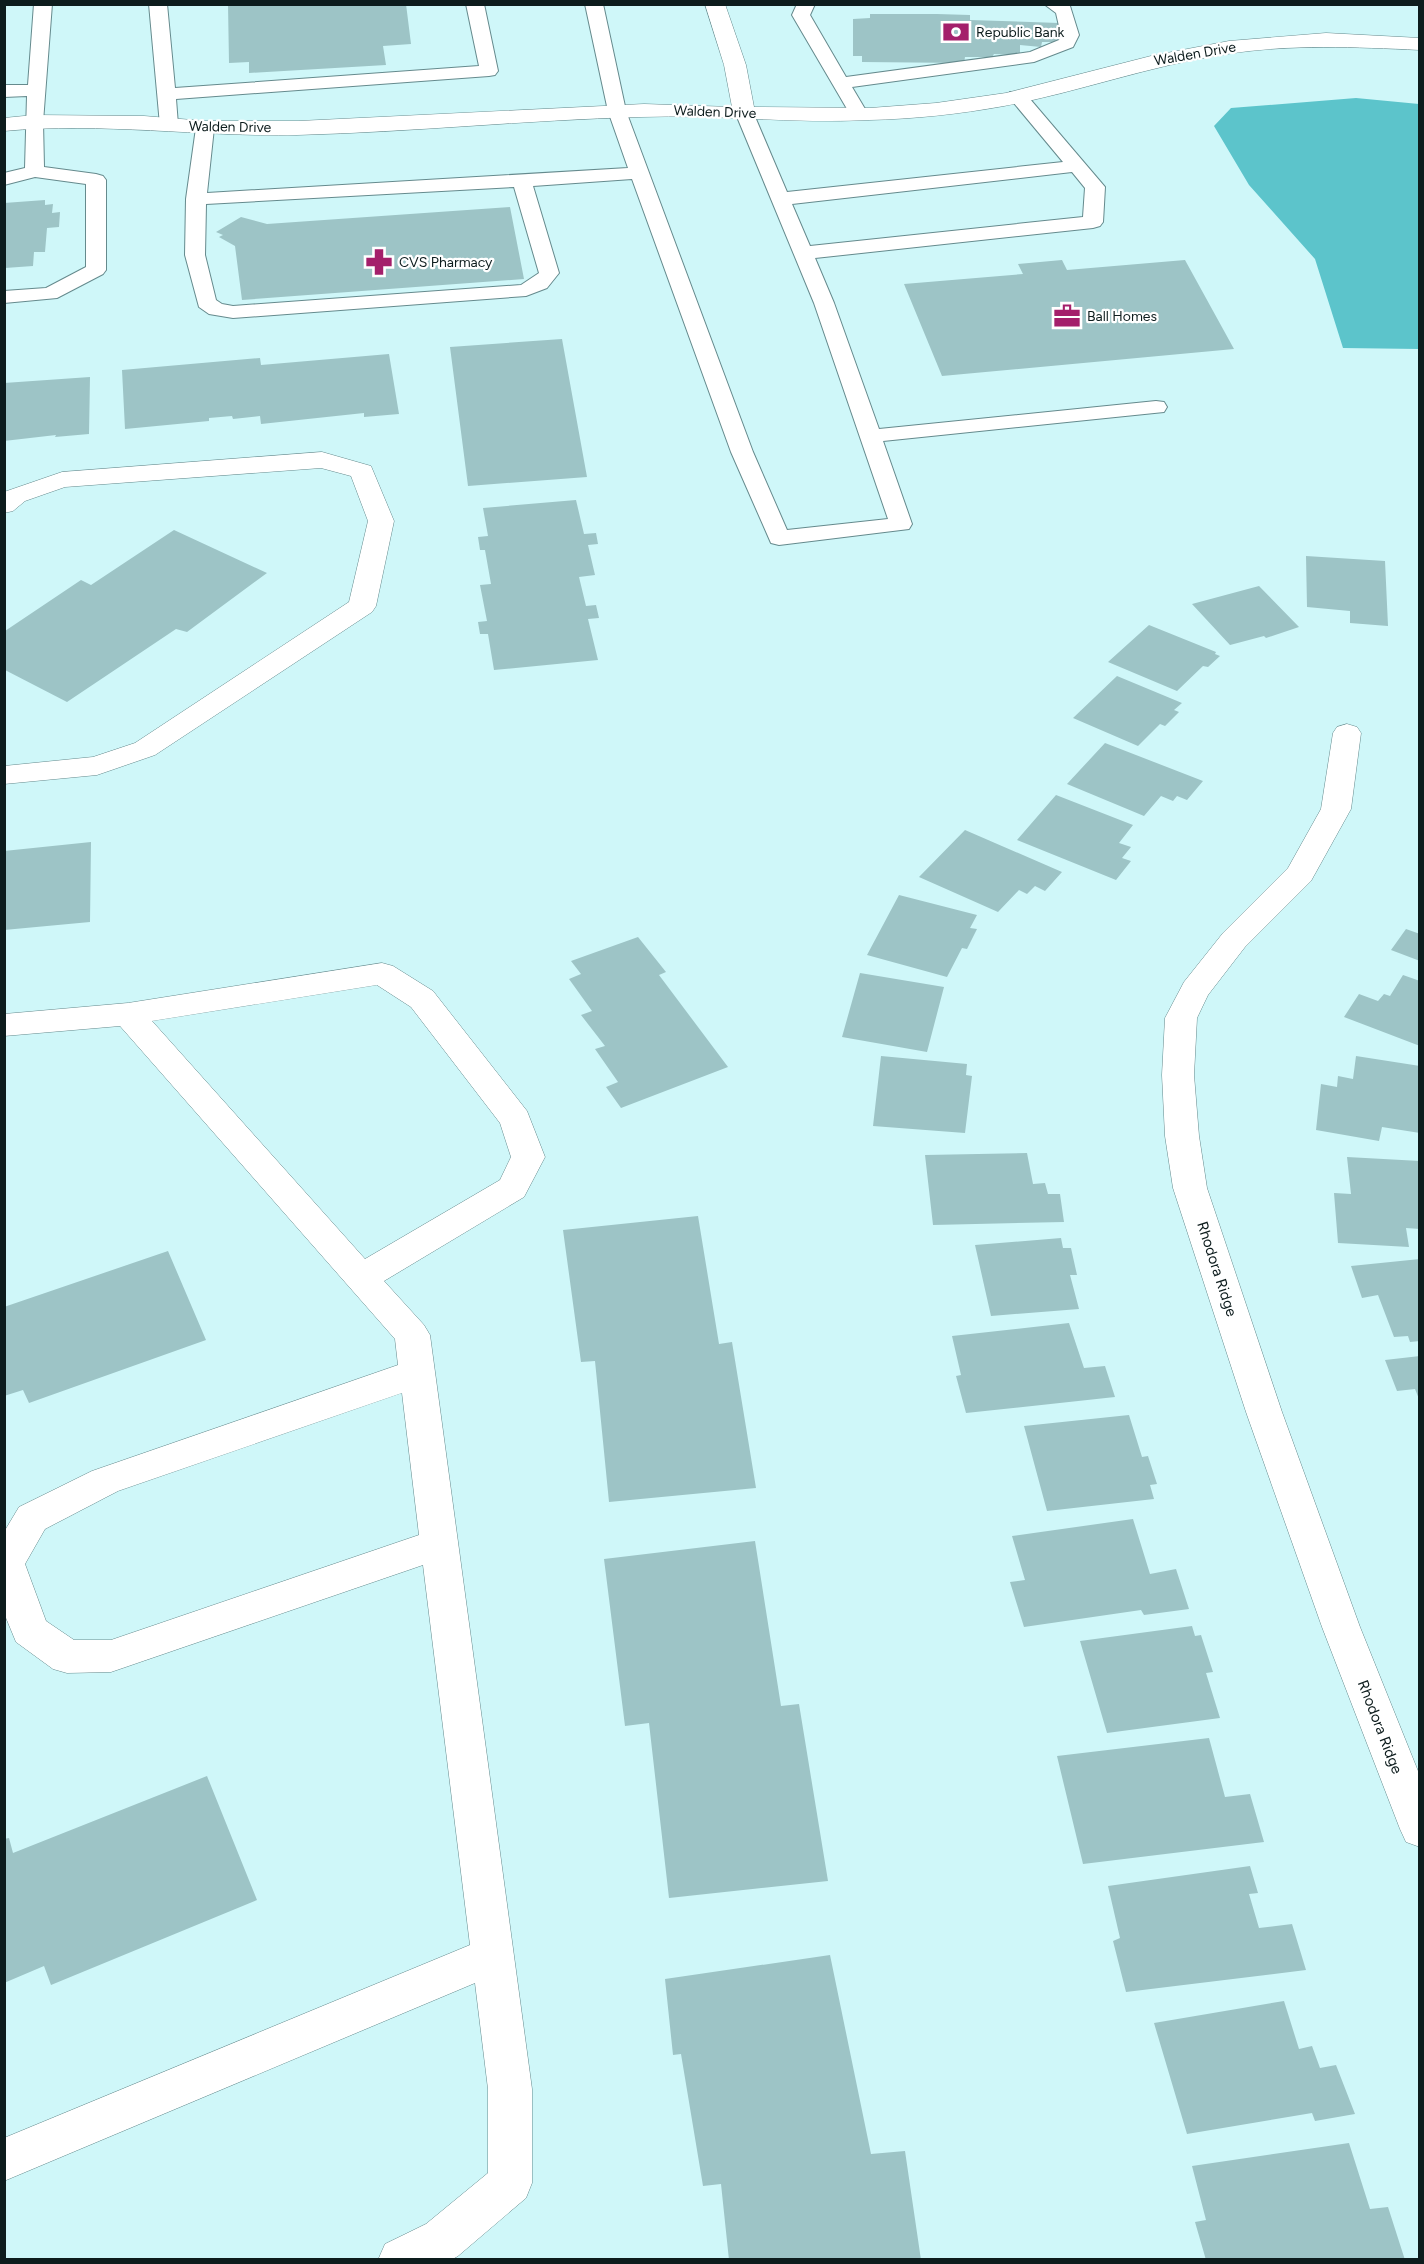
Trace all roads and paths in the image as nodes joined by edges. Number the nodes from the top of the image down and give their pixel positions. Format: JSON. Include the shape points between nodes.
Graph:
{"nodes":[{"id":1,"x":43,"y":4,"type":"edge"},
{"id":2,"x":158,"y":4,"type":"edge"},
{"id":3,"x":475,"y":4,"type":"edge"},
{"id":4,"x":594,"y":4,"type":"edge"},
{"id":5,"x":715,"y":4,"type":"edge"},
{"id":6,"x":806,"y":4,"type":"edge"},
{"id":7,"x":1052,"y":4,"type":"edge"},
{"id":8,"x":1419,"y":44,"type":"edge"},
{"id":9,"x":842,"y":83,"type":"junction"},
{"id":10,"x":36,"y":90,"type":"junction"},
{"id":11,"x":4,"y":91,"type":"edge"},
{"id":12,"x":166,"y":94,"type":"junction"},
{"id":13,"x":1017,"y":96,"type":"junction"},
{"id":14,"x":617,"y":111,"type":"junction"},
{"id":15,"x":744,"y":112,"type":"junction"},
{"id":16,"x":859,"y":114,"type":"junction"},
{"id":17,"x":34,"y":122,"type":"junction"},
{"id":18,"x":4,"y":124,"type":"edge"},
{"id":19,"x":169,"y":125,"type":"junction"},
{"id":20,"x":206,"y":128,"type":"junction"},
{"id":21,"x":1078,"y":166,"type":"junction"},
{"id":22,"x":35,"y":171,"type":"junction"},
{"id":23,"x":639,"y":173,"type":"junction"},
{"id":24,"x":4,"y":179,"type":"edge"},
{"id":25,"x":522,"y":182,"type":"junction"},
{"id":26,"x":196,"y":199,"type":"junction"},
{"id":27,"x":780,"y":199,"type":"junction"},
{"id":28,"x":803,"y":253,"type":"junction"},
{"id":29,"x":4,"y":297,"type":"edge"},
{"id":30,"x":1156,"y":407,"type":"dead end"},
{"id":31,"x":870,"y":436,"type":"junction"},
{"id":32,"x":4,"y":505,"type":"edge"},
{"id":33,"x":1347,"y":733,"type":"dead end"},
{"id":34,"x":4,"y":775,"type":"edge"},
{"id":35,"x":128,"y":1014,"type":"junction"},
{"id":36,"x":4,"y":1025,"type":"edge"},
{"id":37,"x":361,"y":1278,"type":"junction"},
{"id":38,"x":417,"y":1373,"type":"junction"},
{"id":39,"x":439,"y":1544,"type":"junction"},
{"id":40,"x":1419,"y":1829,"type":"edge"},
{"id":41,"x":493,"y":1955,"type":"junction"},
{"id":42,"x":4,"y":2160,"type":"edge"},
{"id":43,"x":401,"y":2259,"type":"edge"}],
"edges":[{"from":1,"to":10,"type":"lane"},
{"from":2,"to":12,"type":"lane"},
{"from":3,"to":12,"type":"lane","via":[[489,71]]},
{"from":4,"to":14,"type":"lane"},
{"from":5,"to":15,"type":"street","via":[[735,65]]},
{"from":6,"to":9,"type":"lane","via":[[801,15]]},
{"from":7,"to":9,"type":"lane","via":[[1064,10],[1070,35],[1067,43],[1034,57]]},
{"from":8,"to":13,"type":"street","name":"Walden Drive","via":[[1326,39],[1229,47]]},
{"from":9,"to":16,"type":"lane"},
{"from":10,"to":11,"type":"lane"},
{"from":10,"to":17,"type":"lane"},
{"from":12,"to":19,"type":"lane"},
{"from":13,"to":16,"type":"street","name":"Walden Drive","via":[[936,109]]},
{"from":13,"to":21,"type":"lane"},
{"from":14,"to":15,"type":"street","name":"Walden Drive"},
{"from":14,"to":20,"type":"street","name":"Walden Drive","via":[[356,126]]},
{"from":14,"to":23,"type":"lane"},
{"from":15,"to":16,"type":"street","name":"Walden Drive"},
{"from":15,"to":27,"type":"lane"},
{"from":17,"to":18,"type":"street","name":"Walden Drive"},
{"from":17,"to":19,"type":"street","name":"Walden Drive"},
{"from":17,"to":22,"type":"lane"},
{"from":19,"to":20,"type":"street","name":"Walden Drive"},
{"from":20,"to":26,"type":"lane"},
{"from":21,"to":27,"type":"lane"},
{"from":21,"to":28,"type":"lane","via":[[1095,187],[1093,222]]},
{"from":22,"to":24,"type":"lane"},
{"from":22,"to":29,"type":"lane","via":[[96,180],[96,270],[50,294]]},
{"from":23,"to":25,"type":"lane"},
{"from":23,"to":31,"type":"lane","via":[[742,452],[779,538],[901,524]]},
{"from":25,"to":26,"type":"lane"},
{"from":25,"to":26,"type":"lane","via":[[549,273],[534,288],[233,312],[216,310],[206,303],[195,255]]},
{"from":27,"to":28,"type":"lane"},
{"from":28,"to":31,"type":"lane"},
{"from":30,"to":31,"type":"lane"},
{"from":32,"to":34,"type":"street","via":[[16,496],[63,480],[322,460],[362,471],[381,521],[362,606],[145,748],[98,766]]},
{"from":33,"to":40,"type":"street","name":"Rhodora Ridge","via":[[1336,809],[1300,874],[1234,940],[1195,990],[1181,1018],[1181,1126],[1190,1188],[1264,1412]]},
{"from":35,"to":36,"type":"street"},
{"from":35,"to":37,"type":"street"},
{"from":35,"to":37,"type":"street","via":[[382,974],[422,999],[515,1119],[528,1157],[512,1188]]},
{"from":37,"to":38,"type":"street","via":[[412,1335]]},
{"from":38,"to":39,"type":"street"},
{"from":38,"to":39,"type":"street","via":[[105,1481],[32,1518],[6,1563],[30,1631],[67,1657],[111,1656]]},
{"from":39,"to":41,"type":"street"},
{"from":41,"to":42,"type":"street"},
{"from":41,"to":43,"type":"street","via":[[510,2090],[510,2183],[442,2240]]}]}
